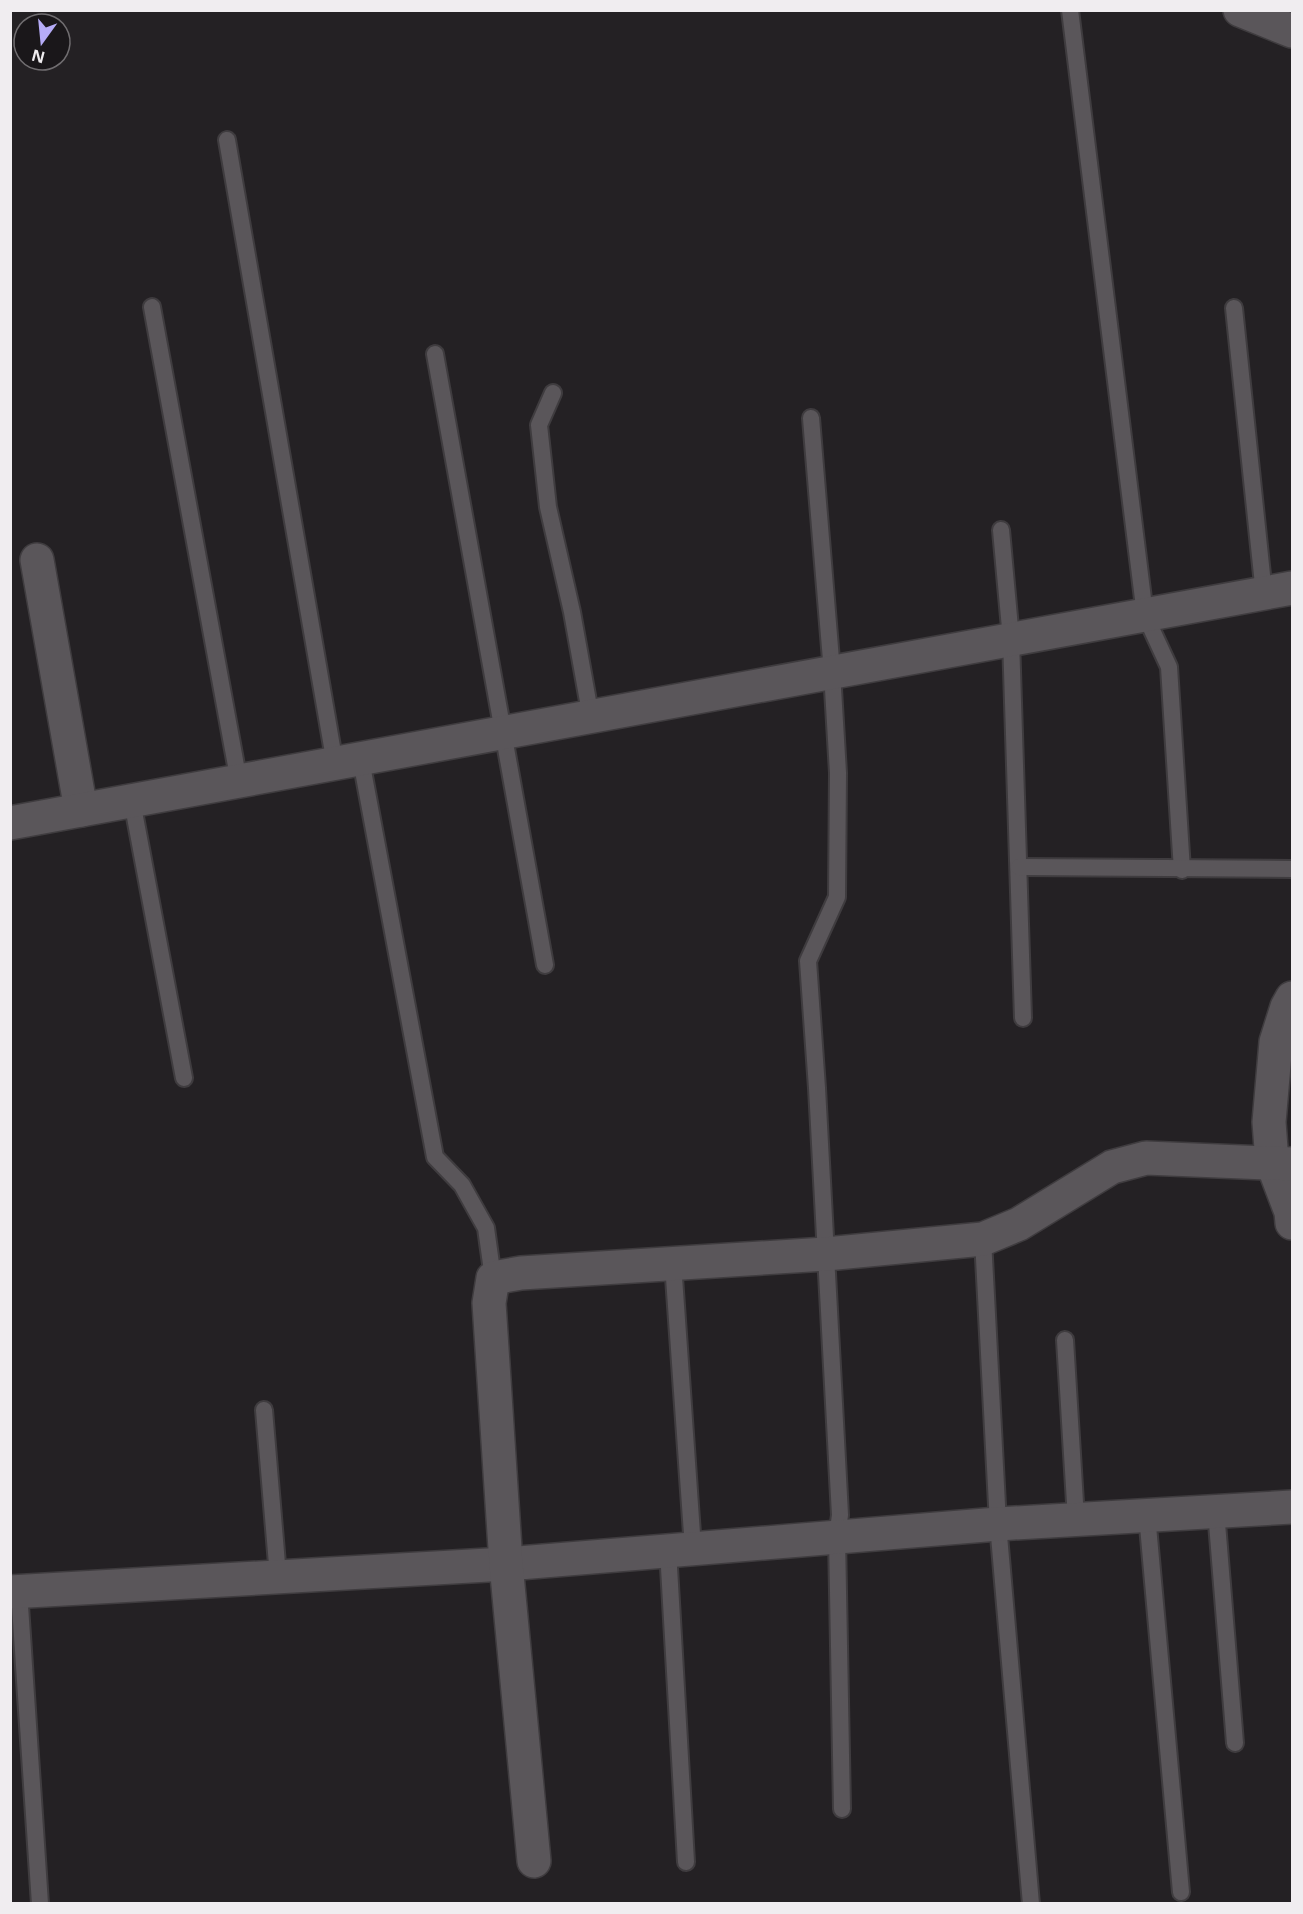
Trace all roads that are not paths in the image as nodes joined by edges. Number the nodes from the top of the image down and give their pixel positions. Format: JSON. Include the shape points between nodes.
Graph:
{"nodes":[{"id":1,"x":1070,"y":10,"type":"edge"},
{"id":2,"x":1240,"y":10,"type":"edge"},
{"id":3,"x":1293,"y":31,"type":"edge"},
{"id":4,"x":227,"y":140,"type":"dead end"},
{"id":5,"x":152,"y":307,"type":"dead end"},
{"id":6,"x":1234,"y":308,"type":"dead end"},
{"id":7,"x":435,"y":354,"type":"dead end"},
{"id":8,"x":553,"y":393,"type":"dead end"},
{"id":9,"x":811,"y":418,"type":"dead end"},
{"id":10,"x":1001,"y":530,"type":"dead end"},
{"id":11,"x":37,"y":560,"type":"dead end"},
{"id":12,"x":1278,"y":591,"type":"edge"},
{"id":13,"x":1145,"y":615,"type":"junction"},
{"id":14,"x":1011,"y":639,"type":"junction"},
{"id":15,"x":832,"y":672,"type":"junction"},
{"id":16,"x":591,"y":718,"type":"junction"},
{"id":17,"x":503,"y":734,"type":"junction"},
{"id":18,"x":348,"y":762,"type":"junction"},
{"id":19,"x":239,"y":782,"type":"junction"},
{"id":20,"x":132,"y":801,"type":"junction"},
{"id":21,"x":81,"y":810,"type":"junction"},
{"id":22,"x":10,"y":823,"type":"edge"},
{"id":23,"x":1019,"y":867,"type":"junction"},
{"id":24,"x":1293,"y":869,"type":"edge"},
{"id":25,"x":1182,"y":870,"type":"junction"},
{"id":26,"x":545,"y":965,"type":"dead end"},
{"id":27,"x":1293,"y":998,"type":"edge"},
{"id":28,"x":1023,"y":1018,"type":"dead end"},
{"id":29,"x":184,"y":1078,"type":"dead end"},
{"id":30,"x":1282,"y":1163,"type":"edge"},
{"id":31,"x":1293,"y":1223,"type":"edge"},
{"id":32,"x":983,"y":1239,"type":"junction"},
{"id":33,"x":826,"y":1254,"type":"junction"},
{"id":34,"x":673,"y":1263,"type":"junction"},
{"id":35,"x":493,"y":1278,"type":"junction"},
{"id":36,"x":1065,"y":1340,"type":"dead end"},
{"id":37,"x":264,"y":1410,"type":"dead end"},
{"id":38,"x":1293,"y":1507,"type":"edge"},
{"id":39,"x":1216,"y":1511,"type":"junction"},
{"id":40,"x":1147,"y":1515,"type":"junction"},
{"id":41,"x":1076,"y":1519,"type":"junction"},
{"id":42,"x":998,"y":1524,"type":"junction"},
{"id":43,"x":837,"y":1537,"type":"junction"},
{"id":44,"x":681,"y":1549,"type":"junction"},
{"id":45,"x":506,"y":1563,"type":"junction"},
{"id":46,"x":278,"y":1576,"type":"junction"},
{"id":47,"x":15,"y":1592,"type":"edge"},
{"id":48,"x":1235,"y":1743,"type":"dead end"},
{"id":49,"x":842,"y":1809,"type":"dead end"},
{"id":50,"x":534,"y":1861,"type":"dead end"},
{"id":51,"x":686,"y":1862,"type":"dead end"},
{"id":52,"x":1180,"y":1892,"type":"dead end"},
{"id":53,"x":40,"y":1904,"type":"edge"},
{"id":54,"x":1031,"y":1904,"type":"edge"}],
"edges":[{"from":1,"to":13,"type":"lane"},
{"from":2,"to":3,"type":"street"},
{"from":4,"to":18,"type":"lane"},
{"from":5,"to":19,"type":"lane"},
{"from":6,"to":12,"type":"lane"},
{"from":7,"to":17,"type":"lane"},
{"from":8,"to":16,"type":"lane","via":[[539,425],[548,507]]},
{"from":9,"to":15,"type":"lane"},
{"from":10,"to":14,"type":"lane"},
{"from":11,"to":21,"type":"street"},
{"from":12,"to":13,"type":"street"},
{"from":13,"to":14,"type":"street"},
{"from":13,"to":25,"type":"lane","via":[[1168,667]]},
{"from":14,"to":15,"type":"street"},
{"from":14,"to":23,"type":"lane"},
{"from":15,"to":16,"type":"street"},
{"from":15,"to":33,"type":"lane","via":[[838,773],[837,897],[808,960]]},
{"from":16,"to":17,"type":"street"},
{"from":17,"to":18,"type":"street"},
{"from":17,"to":26,"type":"lane"},
{"from":18,"to":19,"type":"street"},
{"from":18,"to":35,"type":"lane","via":[[435,1157],[462,1185],[486,1228]]},
{"from":19,"to":20,"type":"street"},
{"from":20,"to":21,"type":"street"},
{"from":20,"to":29,"type":"lane"},
{"from":21,"to":22,"type":"street"},
{"from":23,"to":25,"type":"lane"},
{"from":23,"to":28,"type":"lane"},
{"from":24,"to":25,"type":"lane"},
{"from":27,"to":30,"type":"street","via":[[1276,1041],[1269,1122]]},
{"from":30,"to":31,"type":"street"},
{"from":30,"to":32,"type":"street","via":[[1146,1158],[1112,1167],[1019,1224]]},
{"from":32,"to":33,"type":"street"},
{"from":32,"to":42,"type":"lane"},
{"from":33,"to":34,"type":"street"},
{"from":33,"to":43,"type":"lane","via":[[840,1515]]},
{"from":34,"to":35,"type":"street"},
{"from":34,"to":44,"type":"lane"},
{"from":35,"to":45,"type":"street","via":[[489,1302]]},
{"from":36,"to":41,"type":"lane"},
{"from":37,"to":46,"type":"lane"},
{"from":38,"to":39,"type":"street"},
{"from":39,"to":40,"type":"street"},
{"from":39,"to":48,"type":"lane"},
{"from":40,"to":41,"type":"street"},
{"from":40,"to":52,"type":"lane"},
{"from":41,"to":42,"type":"street"},
{"from":42,"to":43,"type":"street"},
{"from":42,"to":54,"type":"lane"},
{"from":43,"to":44,"type":"street"},
{"from":43,"to":49,"type":"lane"},
{"from":44,"to":45,"type":"street"},
{"from":44,"to":51,"type":"lane"},
{"from":45,"to":46,"type":"street"},
{"from":45,"to":50,"type":"street"},
{"from":46,"to":47,"type":"street"},
{"from":47,"to":53,"type":"lane"}]}
